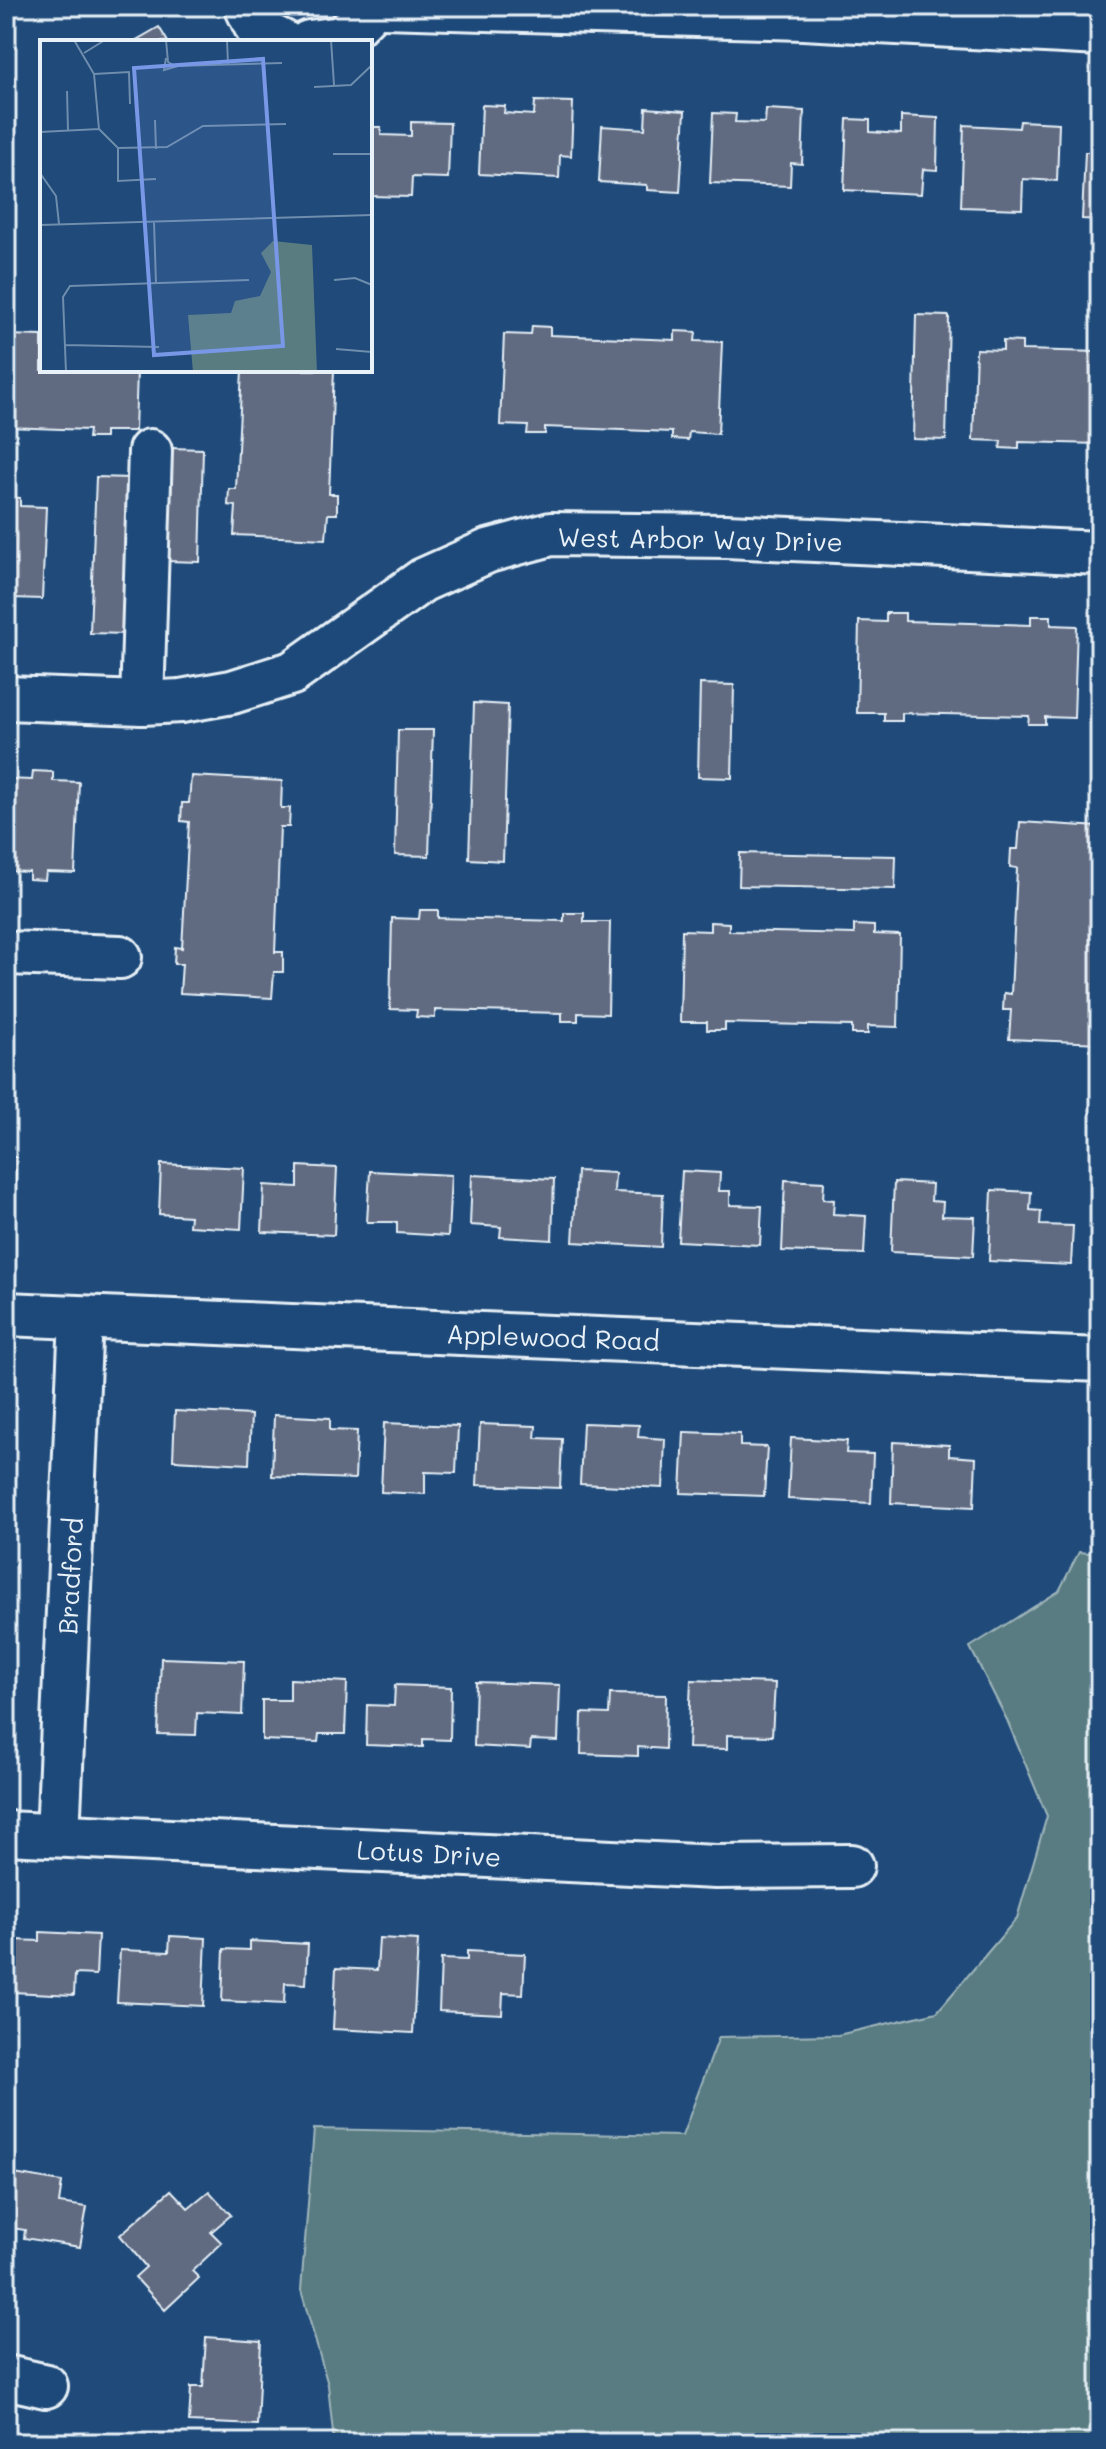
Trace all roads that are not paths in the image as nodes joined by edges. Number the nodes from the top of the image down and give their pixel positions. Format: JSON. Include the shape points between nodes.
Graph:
{"nodes":[{"id":1,"x":246,"y":6,"type":"edge"},
{"id":2,"x":374,"y":6,"type":"edge"},
{"id":3,"x":383,"y":6,"type":"edge"},
{"id":4,"x":804,"y":12,"type":"edge"},
{"id":5,"x":1100,"y":34,"type":"edge"},
{"id":6,"x":279,"y":40,"type":"edge"},
{"id":7,"x":326,"y":40,"type":"edge"},
{"id":8,"x":150,"y":451,"type":"dead end"},
{"id":9,"x":1100,"y":553,"type":"edge"},
{"id":10,"x":6,"y":698,"type":"edge"},
{"id":11,"x":142,"y":703,"type":"junction"},
{"id":12,"x":6,"y":953,"type":"edge"},
{"id":13,"x":120,"y":957,"type":"dead end"},
{"id":14,"x":6,"y":1314,"type":"edge"},
{"id":15,"x":81,"y":1318,"type":"junction"},
{"id":16,"x":1100,"y":1360,"type":"edge"},
{"id":17,"x":6,"y":1833,"type":"edge"},
{"id":18,"x":58,"y":1835,"type":"junction"},
{"id":19,"x":852,"y":1866,"type":"dead end"}],
"edges":[{"from":1,"to":6,"type":"street","via":[[257,29]]},
{"from":2,"to":7,"type":"street","via":[[342,38]]},
{"from":3,"to":4,"type":"street"},
{"from":4,"to":5,"type":"street"},
{"from":8,"to":11,"type":"street"},
{"from":9,"to":11,"type":"street","name":"West Arbor Way Drive","via":[[726,536],[551,534],[488,551],[423,580],[292,673],[232,692]]},
{"from":10,"to":11,"type":"street","name":"West Arbor Way Drive"},
{"from":12,"to":13,"type":"street"},
{"from":14,"to":15,"type":"street","name":"Applewood Road"},
{"from":15,"to":16,"type":"street","name":"Applewood Road"},
{"from":15,"to":18,"type":"street","name":"Bradford"},
{"from":17,"to":18,"type":"street","name":"Lotus Drive"},
{"from":18,"to":19,"type":"street","name":"Lotus Drive","via":[[716,1867]]}]}
